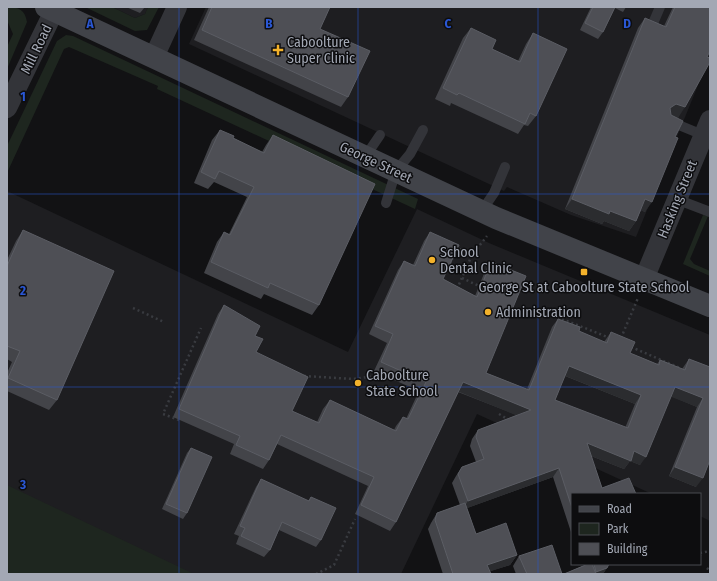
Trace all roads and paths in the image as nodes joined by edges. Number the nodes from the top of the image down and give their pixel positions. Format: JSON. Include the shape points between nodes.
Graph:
{"nodes":[{"id":1,"x":177,"y":7,"type":"edge"},
{"id":2,"x":660,"y":7,"type":"edge"},
{"id":3,"x":50,"y":9,"type":"edge"},
{"id":4,"x":654,"y":21,"type":"edge"},
{"id":5,"x":154,"y":57,"type":"junction"},
{"id":6,"x":7,"y":108,"type":"edge"},
{"id":7,"x":669,"y":121,"type":"edge"},
{"id":8,"x":707,"y":127,"type":"edge"},
{"id":9,"x":423,"y":130,"type":"dead end"},
{"id":10,"x":380,"y":134,"type":"dead end"},
{"id":11,"x":365,"y":157,"type":"junction"},
{"id":12,"x":505,"y":167,"type":"dead end"},
{"id":13,"x":396,"y":171,"type":"junction"},
{"id":14,"x":676,"y":199,"type":"junction"},
{"id":15,"x":386,"y":203,"type":"dead end"},
{"id":16,"x":481,"y":212,"type":"junction"},
{"id":17,"x":710,"y":212,"type":"edge"},
{"id":18,"x":487,"y":236,"type":"dead end"},
{"id":19,"x":451,"y":246,"type":"edge"},
{"id":20,"x":457,"y":248,"type":"junction"},
{"id":21,"x":472,"y":255,"type":"junction"},
{"id":22,"x":443,"y":274,"type":"edge"},
{"id":23,"x":462,"y":278,"type":"junction"},
{"id":24,"x":479,"y":286,"type":"dead end"},
{"id":25,"x":641,"y":289,"type":"junction"},
{"id":26,"x":454,"y":295,"type":"edge"},
{"id":27,"x":710,"y":306,"type":"edge"},
{"id":28,"x":133,"y":308,"type":"dead end"},
{"id":29,"x":562,"y":319,"type":"edge"},
{"id":30,"x":164,"y":322,"type":"dead end"},
{"id":31,"x":201,"y":328,"type":"dead end"},
{"id":32,"x":612,"y":339,"type":"edge"},
{"id":33,"x":620,"y":342,"type":"edge"},
{"id":34,"x":626,"y":345,"type":"edge"},
{"id":35,"x":679,"y":376,"type":"edge"},
{"id":36,"x":379,"y":378,"type":"dead end"},
{"id":37,"x":300,"y":380,"type":"edge"},
{"id":38,"x":499,"y":414,"type":"dead end"},
{"id":39,"x":179,"y":420,"type":"edge"},
{"id":40,"x":511,"y":421,"type":"edge"},
{"id":41,"x":355,"y":519,"type":"dead end"},
{"id":42,"x":707,"y":568,"type":"dead end"},
{"id":43,"x":710,"y":571,"type":"edge"},
{"id":44,"x":316,"y":574,"type":"edge"}],
"edges":[{"from":1,"to":5,"type":"street"},
{"from":2,"to":4,"type":"lane"},
{"from":3,"to":5,"type":"street","name":"George Street"},
{"from":3,"to":6,"type":"street","name":"Mill Road"},
{"from":5,"to":11,"type":"street","name":"George Street"},
{"from":7,"to":8,"type":"lane"},
{"from":8,"to":14,"type":"street","name":"Hasking Street"},
{"from":9,"to":13,"type":"lane","via":[[410,154]]},
{"from":10,"to":11,"type":"lane"},
{"from":11,"to":13,"type":"street","name":"George Street"},
{"from":12,"to":16,"type":"lane","via":[[494,193]]},
{"from":13,"to":15,"type":"lane"},
{"from":13,"to":16,"type":"street","name":"George Street"},
{"from":14,"to":17,"type":"lane"},
{"from":14,"to":25,"type":"street","name":"Hasking Street"},
{"from":16,"to":25,"type":"street","name":"George Street"},
{"from":18,"to":21,"type":"path"},
{"from":19,"to":20,"type":"path"},
{"from":20,"to":21,"type":"path"},
{"from":20,"to":22,"type":"path","via":[[445,275]]},
{"from":21,"to":23,"type":"path"},
{"from":23,"to":24,"type":"path"},
{"from":23,"to":26,"type":"path"},
{"from":25,"to":27,"type":"street","name":"George Street"},
{"from":25,"to":33,"type":"path"},
{"from":28,"to":30,"type":"path"},
{"from":29,"to":32,"type":"path"},
{"from":31,"to":39,"type":"path","via":[[163,414]]},
{"from":34,"to":35,"type":"path","via":[[680,368]]},
{"from":36,"to":37,"type":"path","via":[[302,376]]},
{"from":38,"to":40,"type":"path"},
{"from":41,"to":44,"type":"path","via":[[334,565]]},
{"from":42,"to":43,"type":"path"}]}
